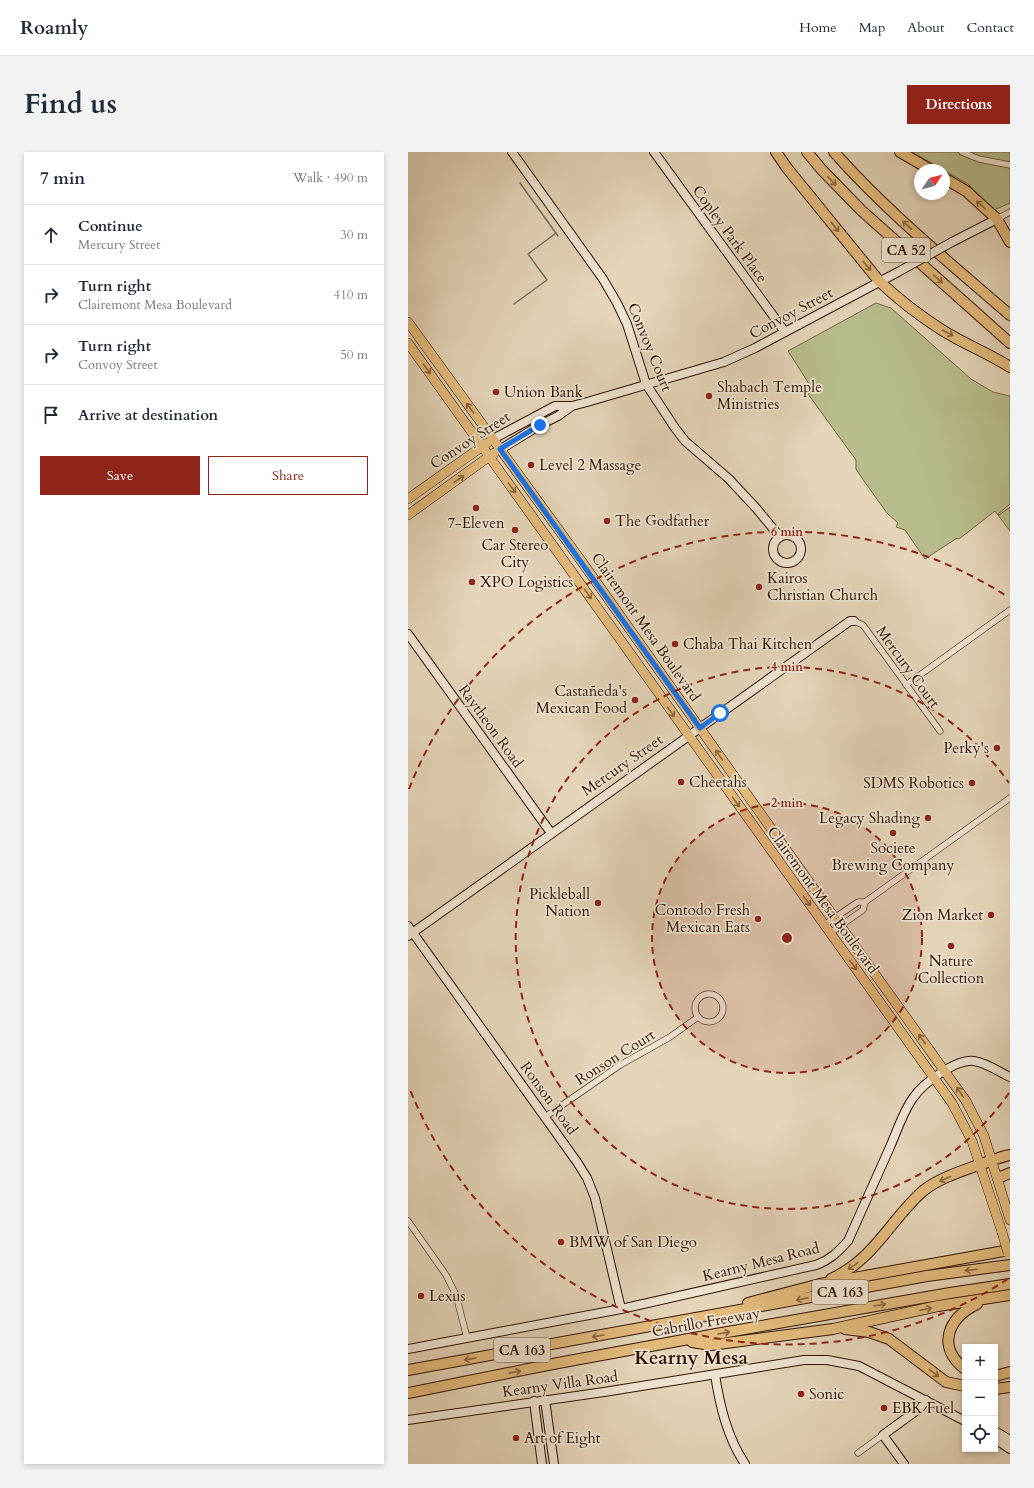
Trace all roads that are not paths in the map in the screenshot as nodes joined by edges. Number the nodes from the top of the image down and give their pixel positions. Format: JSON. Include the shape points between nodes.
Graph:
{"nodes":[{"id":1,"x":512,"y":152,"type":"edge"},
{"id":2,"x":654,"y":152,"type":"edge"},
{"id":3,"x":776,"y":152,"type":"edge"},
{"id":4,"x":807,"y":152,"type":"edge"},
{"id":5,"x":834,"y":152,"type":"edge"},
{"id":6,"x":900,"y":152,"type":"edge"},
{"id":7,"x":962,"y":152,"type":"edge"},
{"id":8,"x":921,"y":164,"type":"edge"},
{"id":9,"x":1010,"y":165,"type":"edge"},
{"id":10,"x":950,"y":182,"type":"edge"},
{"id":11,"x":1010,"y":212,"type":"edge"},
{"id":12,"x":997,"y":219,"type":"junction"},
{"id":13,"x":1010,"y":242,"type":"edge"},
{"id":14,"x":879,"y":282,"type":"junction"},
{"id":15,"x":1010,"y":315,"type":"edge"},
{"id":16,"x":408,"y":322,"type":"edge"},
{"id":17,"x":785,"y":332,"type":"junction"},
{"id":18,"x":408,"y":343,"type":"edge"},
{"id":19,"x":1010,"y":343,"type":"edge"},
{"id":20,"x":1010,"y":367,"type":"edge"},
{"id":21,"x":646,"y":384,"type":"junction"},
{"id":22,"x":572,"y":406,"type":"junction"},
{"id":23,"x":493,"y":439,"type":"junction"},
{"id":24,"x":483,"y":446,"type":"junction"},
{"id":25,"x":500,"y":449,"type":"junction"},
{"id":26,"x":490,"y":456,"type":"junction"},
{"id":27,"x":408,"y":499,"type":"edge"},
{"id":28,"x":408,"y":515,"type":"edge"},
{"id":29,"x":780,"y":537,"type":"dead end"},
{"id":30,"x":1010,"y":610,"type":"edge"},
{"id":31,"x":854,"y":621,"type":"joint"},
{"id":32,"x":408,"y":634,"type":"edge"},
{"id":33,"x":906,"y":685,"type":"junction"},
{"id":34,"x":700,"y":728,"type":"junction"},
{"id":35,"x":940,"y":731,"type":"dead end"},
{"id":36,"x":688,"y":736,"type":"junction"},
{"id":37,"x":1010,"y":798,"type":"edge"},
{"id":38,"x":551,"y":833,"type":"junction"},
{"id":39,"x":865,"y":902,"type":"junction"},
{"id":40,"x":834,"y":918,"type":"junction"},
{"id":41,"x":824,"y":925,"type":"junction"},
{"id":42,"x":840,"y":926,"type":"junction"},
{"id":43,"x":410,"y":931,"type":"edge"},
{"id":44,"x":830,"y":933,"type":"junction"},
{"id":45,"x":698,"y":1017,"type":"junction"},
{"id":46,"x":945,"y":1070,"type":"junction"},
{"id":47,"x":1010,"y":1077,"type":"edge"},
{"id":48,"x":935,"y":1078,"type":"junction"},
{"id":49,"x":545,"y":1117,"type":"junction"},
{"id":50,"x":1010,"y":1155,"type":"edge"},
{"id":51,"x":992,"y":1161,"type":"junction"},
{"id":52,"x":981,"y":1164,"type":"junction"},
{"id":53,"x":1010,"y":1173,"type":"edge"},
{"id":54,"x":998,"y":1178,"type":"junction"},
{"id":55,"x":1010,"y":1220,"type":"edge"},
{"id":56,"x":408,"y":1221,"type":"edge"},
{"id":57,"x":1010,"y":1250,"type":"edge"},
{"id":58,"x":1010,"y":1258,"type":"edge"},
{"id":59,"x":1010,"y":1265,"type":"edge"},
{"id":60,"x":820,"y":1284,"type":"junction"},
{"id":61,"x":1010,"y":1284,"type":"edge"},
{"id":62,"x":1010,"y":1295,"type":"edge"},
{"id":63,"x":986,"y":1299,"type":"junction"},
{"id":64,"x":621,"y":1309,"type":"junction"},
{"id":65,"x":671,"y":1323,"type":"junction"},
{"id":66,"x":833,"y":1329,"type":"junction"},
{"id":67,"x":467,"y":1338,"type":"junction"},
{"id":68,"x":686,"y":1341,"type":"junction"},
{"id":69,"x":408,"y":1349,"type":"edge"},
{"id":70,"x":962,"y":1366,"type":"edge"},
{"id":71,"x":408,"y":1370,"type":"edge"},
{"id":72,"x":1010,"y":1372,"type":"edge"},
{"id":73,"x":715,"y":1375,"type":"junction"},
{"id":74,"x":998,"y":1375,"type":"edge"},
{"id":75,"x":962,"y":1385,"type":"edge"},
{"id":76,"x":1010,"y":1387,"type":"edge"},
{"id":77,"x":998,"y":1389,"type":"edge"},
{"id":78,"x":408,"y":1393,"type":"edge"},
{"id":79,"x":545,"y":1400,"type":"junction"},
{"id":80,"x":926,"y":1400,"type":"junction"},
{"id":81,"x":534,"y":1401,"type":"junction"},
{"id":82,"x":962,"y":1419,"type":"edge"},
{"id":83,"x":408,"y":1420,"type":"edge"},
{"id":84,"x":998,"y":1433,"type":"edge"},
{"id":85,"x":883,"y":1435,"type":"junction"},
{"id":86,"x":1010,"y":1440,"type":"edge"},
{"id":87,"x":998,"y":1441,"type":"edge"},
{"id":88,"x":1010,"y":1449,"type":"edge"},
{"id":89,"x":858,"y":1453,"type":"dead end"},
{"id":90,"x":542,"y":1464,"type":"edge"},
{"id":91,"x":554,"y":1464,"type":"edge"},
{"id":92,"x":745,"y":1464,"type":"edge"},
{"id":93,"x":904,"y":1464,"type":"edge"}],
"edges":[{"from":1,"to":21,"type":"street","name":"Convoy Court","via":[[602,277],[632,338]]},
{"from":2,"to":17,"type":"street","name":"Copley Park Place"},
{"from":3,"to":14,"type":"highway","one_way":true},
{"from":4,"to":19,"type":"highway","number":"CA 52","one_way":true,"via":[[862,211]]},
{"from":15,"to":5,"type":"highway","number":"CA 52","one_way":true,"via":[[924,240]]},
{"from":6,"to":8,"type":"highway"},
{"from":7,"to":9,"type":"street","via":[[979,159]]},
{"from":12,"to":10,"type":"highway","one_way":true,"via":[[966,191]]},
{"from":11,"to":12,"type":"street","name":"Convoy Street"},
{"from":12,"to":13,"type":"highway"},
{"from":12,"to":14,"type":"street","name":"Convoy Street","bridge":true},
{"from":14,"to":17,"type":"street","name":"Convoy Street"},
{"from":14,"to":20,"type":"highway","one_way":true,"via":[[943,331]]},
{"from":23,"to":16,"type":"main road","name":"Clairemont Mesa Boulevard","one_way":true},
{"from":17,"to":21,"type":"street","name":"Convoy Street","via":[[724,362]]},
{"from":18,"to":24,"type":"main road","name":"Clairemont Mesa Boulevard","one_way":true},
{"from":21,"to":22,"type":"street","name":"Convoy Street"},
{"from":21,"to":29,"type":"street","name":"Convoy Court","via":[[685,440],[729,479]]},
{"from":22,"to":23,"type":"street","name":"Convoy Street","via":[[555,406]]},
{"from":22,"to":25,"type":"street","name":"Convoy Street"},
{"from":23,"to":24,"type":"main road","name":"Convoy Street"},
{"from":23,"to":25,"type":"main road","name":"Clairemont Mesa Boulevard"},
{"from":24,"to":26,"type":"main road","name":"Clairemont Mesa Boulevard"},
{"from":24,"to":27,"type":"main road","name":"Convoy Street"},
{"from":25,"to":26,"type":"main road","name":"Convoy Street"},
{"from":25,"to":34,"type":"main road","name":"Clairemont Mesa Boulevard"},
{"from":28,"to":26,"type":"main road","name":"Convoy Street","one_way":true},
{"from":26,"to":36,"type":"main road","name":"Clairemont Mesa Boulevard","one_way":true},
{"from":30,"to":33,"type":"street"},
{"from":31,"to":33,"type":"street","name":"Mercury Court","via":[[863,625]]},
{"from":31,"to":34,"type":"street","name":"Mercury Street","via":[[850,621]]},
{"from":32,"to":38,"type":"street","name":"Raytheon Road"},
{"from":33,"to":35,"type":"street","name":"Mercury Court"},
{"from":34,"to":36,"type":"street","name":"Mercury Street"},
{"from":40,"to":34,"type":"main road","name":"Clairemont Mesa Boulevard","one_way":true},
{"from":36,"to":38,"type":"street","name":"Mercury Street"},
{"from":36,"to":41,"type":"main road","name":"Clairemont Mesa Boulevard","one_way":true},
{"from":37,"to":39,"type":"street"},
{"from":38,"to":43,"type":"street","name":"Mercury Street"},
{"from":39,"to":40,"type":"street","via":[[858,902]]},
{"from":39,"to":42,"type":"street","via":[[863,910]]},
{"from":40,"to":41,"type":"street"},
{"from":40,"to":42,"type":"main road","name":"Clairemont Mesa Boulevard"},
{"from":41,"to":44,"type":"main road","name":"Clairemont Mesa Boulevard"},
{"from":42,"to":44,"type":"street"},
{"from":46,"to":42,"type":"main road","name":"Clairemont Mesa Boulevard","one_way":true},
{"from":43,"to":49,"type":"street","name":"Ronson Road"},
{"from":44,"to":48,"type":"main road","name":"Clairemont Mesa Boulevard","one_way":true},
{"from":45,"to":45,"type":"street","via":[[706,1023],[719,1019],[724,1010],[721,1000],[712,994],[699,998],[695,1007]]},
{"from":45,"to":49,"type":"street","name":"Ronson Court","via":[[670,1037],[620,1065]]},
{"from":46,"to":47,"type":"street","name":"Kearny Mesa Road","via":[[956,1064],[973,1061]]},
{"from":46,"to":48,"type":"street","name":"Kearny Mesa Road"},
{"from":51,"to":46,"type":"main road","name":"Clairemont Mesa Boulevard","one_way":true,"via":[[974,1114]]},
{"from":48,"to":52,"type":"main road","name":"Clairemont Mesa Boulevard","via":[[969,1132]]},
{"from":48,"to":64,"type":"street","name":"Kearny Mesa Road","via":[[913,1098],[848,1241],[835,1256],[816,1265]]},
{"from":49,"to":64,"type":"street","name":"Ronson Road","via":[[577,1162],[591,1187]]},
{"from":50,"to":51,"type":"highway"},
{"from":51,"to":52,"type":"highway"},
{"from":51,"to":54,"type":"main road","name":"Clairemont Mesa Boulevard"},
{"from":52,"to":58,"type":"main road","name":"Clairemont Mesa Boulevard","bridge":true},
{"from":52,"to":60,"type":"highway","one_way":true,"via":[[940,1180],[924,1190],[862,1260]]},
{"from":53,"to":54,"type":"highway"},
{"from":54,"to":55,"type":"main road","name":"Clairemont Mesa Boulevard"},
{"from":56,"to":67,"type":"street","via":[[446,1275],[456,1295]]},
{"from":57,"to":60,"type":"highway"},
{"from":59,"to":65,"type":"highway","name":"Cabrillo Freeway","number":"CA 163","one_way":true,"via":[[927,1276]]},
{"from":60,"to":65,"type":"highway"},
{"from":68,"to":61,"type":"highway","name":"Cabrillo Freeway","number":"CA 163","one_way":true},
{"from":62,"to":63,"type":"highway"},
{"from":66,"to":63,"type":"highway","one_way":true,"via":[[938,1306]]},
{"from":63,"to":70,"type":"highway","via":[[958,1316],[948,1336],[950,1352]]},
{"from":64,"to":67,"type":"street","name":"Kearny Mesa Road"},
{"from":65,"to":71,"type":"highway","name":"Cabrillo Freeway","number":"CA 163","one_way":true},
{"from":66,"to":68,"type":"highway","via":[[711,1345]]},
{"from":66,"to":75,"type":"highway","one_way":true,"via":[[869,1332],[889,1339],[946,1382]]},
{"from":67,"to":69,"type":"street","name":"Kearny Mesa Road"},
{"from":78,"to":68,"type":"highway","name":"Cabrillo Freeway","number":"CA 163","one_way":true},
{"from":72,"to":74,"type":"highway"},
{"from":73,"to":79,"type":"street","name":"Kearny Villa Road"},
{"from":73,"to":80,"type":"street","name":"Kearny Villa Road","via":[[804,1360],[827,1360],[859,1366]]},
{"from":73,"to":92,"type":"street","via":[[720,1405],[730,1434]]},
{"from":76,"to":77,"type":"highway"},
{"from":79,"to":81,"type":"street","name":"Kearny Villa Road"},
{"from":79,"to":91,"type":"street"},
{"from":80,"to":82,"type":"street","name":"Kearny Villa Road"},
{"from":80,"to":85,"type":"street","via":[[920,1408]]},
{"from":81,"to":83,"type":"street","name":"Kearny Villa Road"},
{"from":81,"to":90,"type":"street"},
{"from":84,"to":86,"type":"street"},
{"from":85,"to":89,"type":"street"},
{"from":85,"to":93,"type":"street"},
{"from":87,"to":88,"type":"street"}]}
